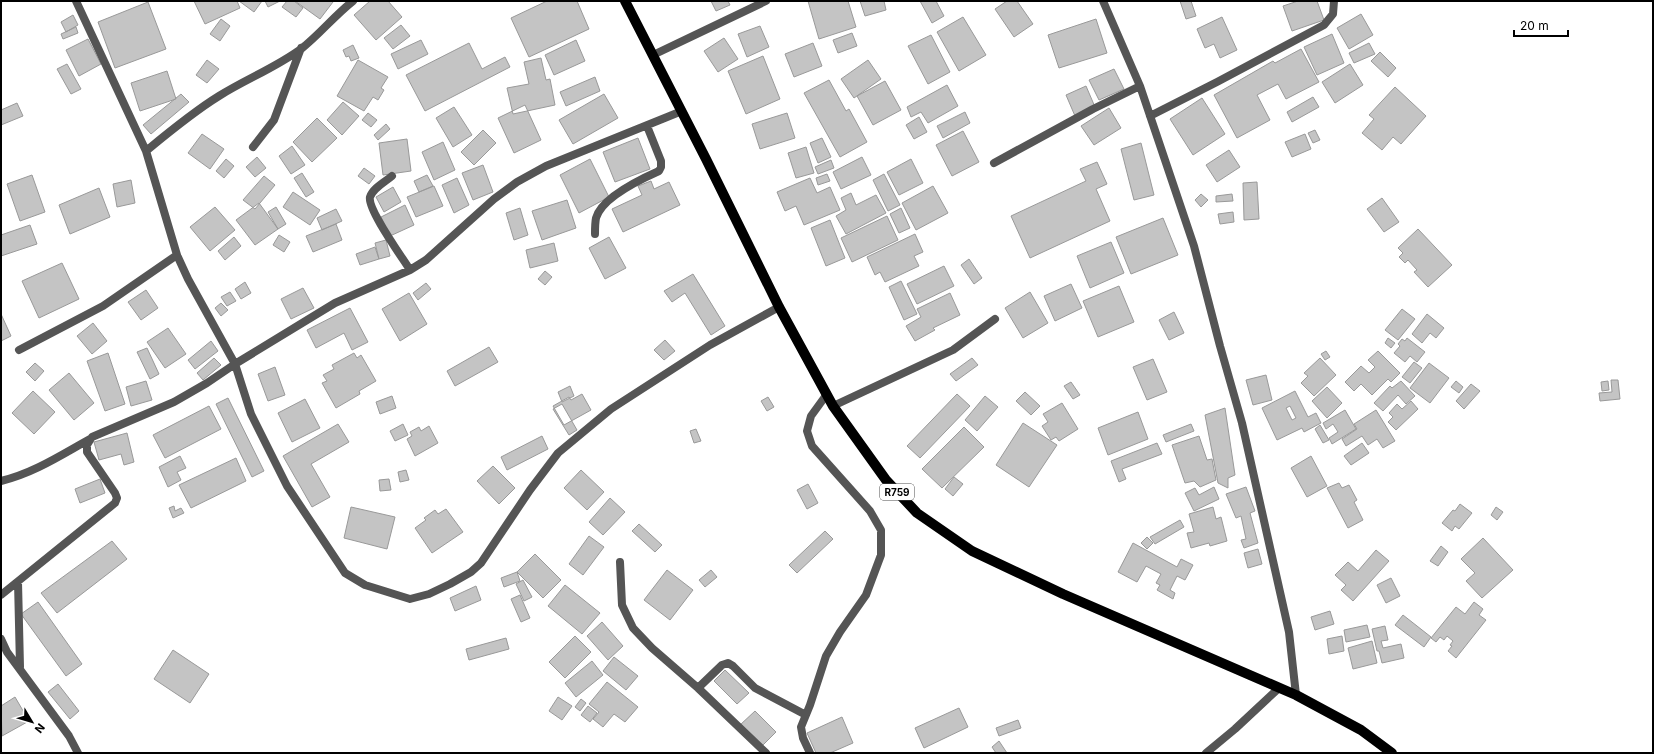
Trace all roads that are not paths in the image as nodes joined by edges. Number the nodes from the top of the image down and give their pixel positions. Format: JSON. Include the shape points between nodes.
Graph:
{"nodes":[{"id":1,"x":76,"y":1,"type":"edge"},
{"id":2,"x":353,"y":1,"type":"edge"},
{"id":3,"x":625,"y":1,"type":"edge"},
{"id":4,"x":766,"y":1,"type":"edge"},
{"id":5,"x":1103,"y":1,"type":"edge"},
{"id":6,"x":1334,"y":1,"type":"edge"},
{"id":7,"x":301,"y":48,"type":"junction"},
{"id":8,"x":653,"y":55,"type":"junction"},
{"id":9,"x":1140,"y":86,"type":"junction"},
{"id":10,"x":682,"y":112,"type":"junction"},
{"id":11,"x":1150,"y":116,"type":"junction"},
{"id":12,"x":647,"y":126,"type":"junction"},
{"id":13,"x":253,"y":147,"type":"dead end"},
{"id":14,"x":146,"y":151,"type":"junction"},
{"id":15,"x":994,"y":163,"type":"dead end"},
{"id":16,"x":392,"y":176,"type":"dead end"},
{"id":17,"x":595,"y":234,"type":"dead end"},
{"id":18,"x":178,"y":255,"type":"junction"},
{"id":19,"x":410,"y":270,"type":"junction"},
{"id":20,"x":779,"y":307,"type":"junction"},
{"id":21,"x":995,"y":319,"type":"dead end"},
{"id":22,"x":19,"y":350,"type":"dead end"},
{"id":23,"x":235,"y":364,"type":"junction"},
{"id":24,"x":827,"y":394,"type":"junction"},
{"id":25,"x":834,"y":406,"type":"junction"},
{"id":26,"x":92,"y":437,"type":"junction"},
{"id":27,"x":1,"y":481,"type":"edge"},
{"id":28,"x":620,"y":562,"type":"dead end"},
{"id":29,"x":18,"y":582,"type":"junction"},
{"id":30,"x":2,"y":592,"type":"edge"},
{"id":31,"x":1,"y":638,"type":"edge"},
{"id":32,"x":20,"y":667,"type":"junction"},
{"id":33,"x":698,"y":688,"type":"junction"},
{"id":34,"x":1279,"y":688,"type":"junction"},
{"id":35,"x":1296,"y":695,"type":"junction"},
{"id":36,"x":806,"y":715,"type":"junction"},
{"id":37,"x":78,"y":753,"type":"edge"},
{"id":38,"x":766,"y":753,"type":"edge"},
{"id":39,"x":810,"y":753,"type":"edge"},
{"id":40,"x":1206,"y":753,"type":"edge"},
{"id":41,"x":1392,"y":753,"type":"edge"}],
"edges":[{"from":1,"to":14,"type":"street"},
{"from":2,"to":7,"type":"street"},
{"from":3,"to":8,"type":"main road","number":"R759"},
{"from":4,"to":8,"type":"street"},
{"from":5,"to":9,"type":"street"},
{"from":6,"to":11,"type":"street","via":[[1333,14],[1324,25]]},
{"from":7,"to":13,"type":"street","via":[[274,120]]},
{"from":7,"to":14,"type":"street","via":[[278,64],[209,102]]},
{"from":8,"to":10,"type":"main road","number":"R759"},
{"from":9,"to":11,"type":"street"},
{"from":9,"to":15,"type":"street"},
{"from":10,"to":12,"type":"street"},
{"from":10,"to":20,"type":"main road","number":"R759"},
{"from":11,"to":35,"type":"street","via":[[1194,246],[1242,423],[1289,632]]},
{"from":12,"to":17,"type":"street","via":[[661,162],[659,171],[633,183],[605,205],[596,217]]},
{"from":12,"to":19,"type":"street","via":[[546,166],[517,182],[494,199],[432,255]]},
{"from":14,"to":18,"type":"street"},
{"from":16,"to":19,"type":"street","via":[[376,188],[370,202],[379,222]]},
{"from":18,"to":22,"type":"street","via":[[103,306]]},
{"from":18,"to":23,"type":"street","via":[[188,279]]},
{"from":19,"to":23,"type":"street","via":[[335,303]]},
{"from":20,"to":23,"type":"street","via":[[710,345],[611,409],[548,464],[476,568],[429,594],[410,599],[365,585],[345,573],[287,486],[251,414]]},
{"from":20,"to":24,"type":"main road","number":"R759"},
{"from":21,"to":25,"type":"street","via":[[954,350]]},
{"from":23,"to":26,"type":"street","via":[[174,402]]},
{"from":24,"to":25,"type":"main road","number":"R759"},
{"from":24,"to":36,"type":"street","via":[[811,416],[807,431],[812,446],[870,511],[882,530],[881,555],[866,595],[826,656]]},
{"from":25,"to":34,"type":"main road","number":"R759","via":[[891,486],[917,513],[972,551],[1063,594]]},
{"from":26,"to":27,"type":"street","via":[[44,465]]},
{"from":26,"to":29,"type":"street","via":[[87,444],[87,452],[113,488],[117,498],[115,502]]},
{"from":28,"to":33,"type":"street","via":[[622,605],[633,628]]},
{"from":29,"to":30,"type":"street"},
{"from":29,"to":32,"type":"street"},
{"from":31,"to":32,"type":"street","via":[[7,652]]},
{"from":32,"to":37,"type":"street","via":[[69,736]]},
{"from":33,"to":36,"type":"street","via":[[722,665],[728,663],[755,688]]},
{"from":33,"to":38,"type":"street"},
{"from":34,"to":35,"type":"main road","number":"R759"},
{"from":34,"to":40,"type":"street"},
{"from":35,"to":41,"type":"main road","number":"R759","via":[[1361,730]]},
{"from":36,"to":39,"type":"street","via":[[801,727]]}]}
